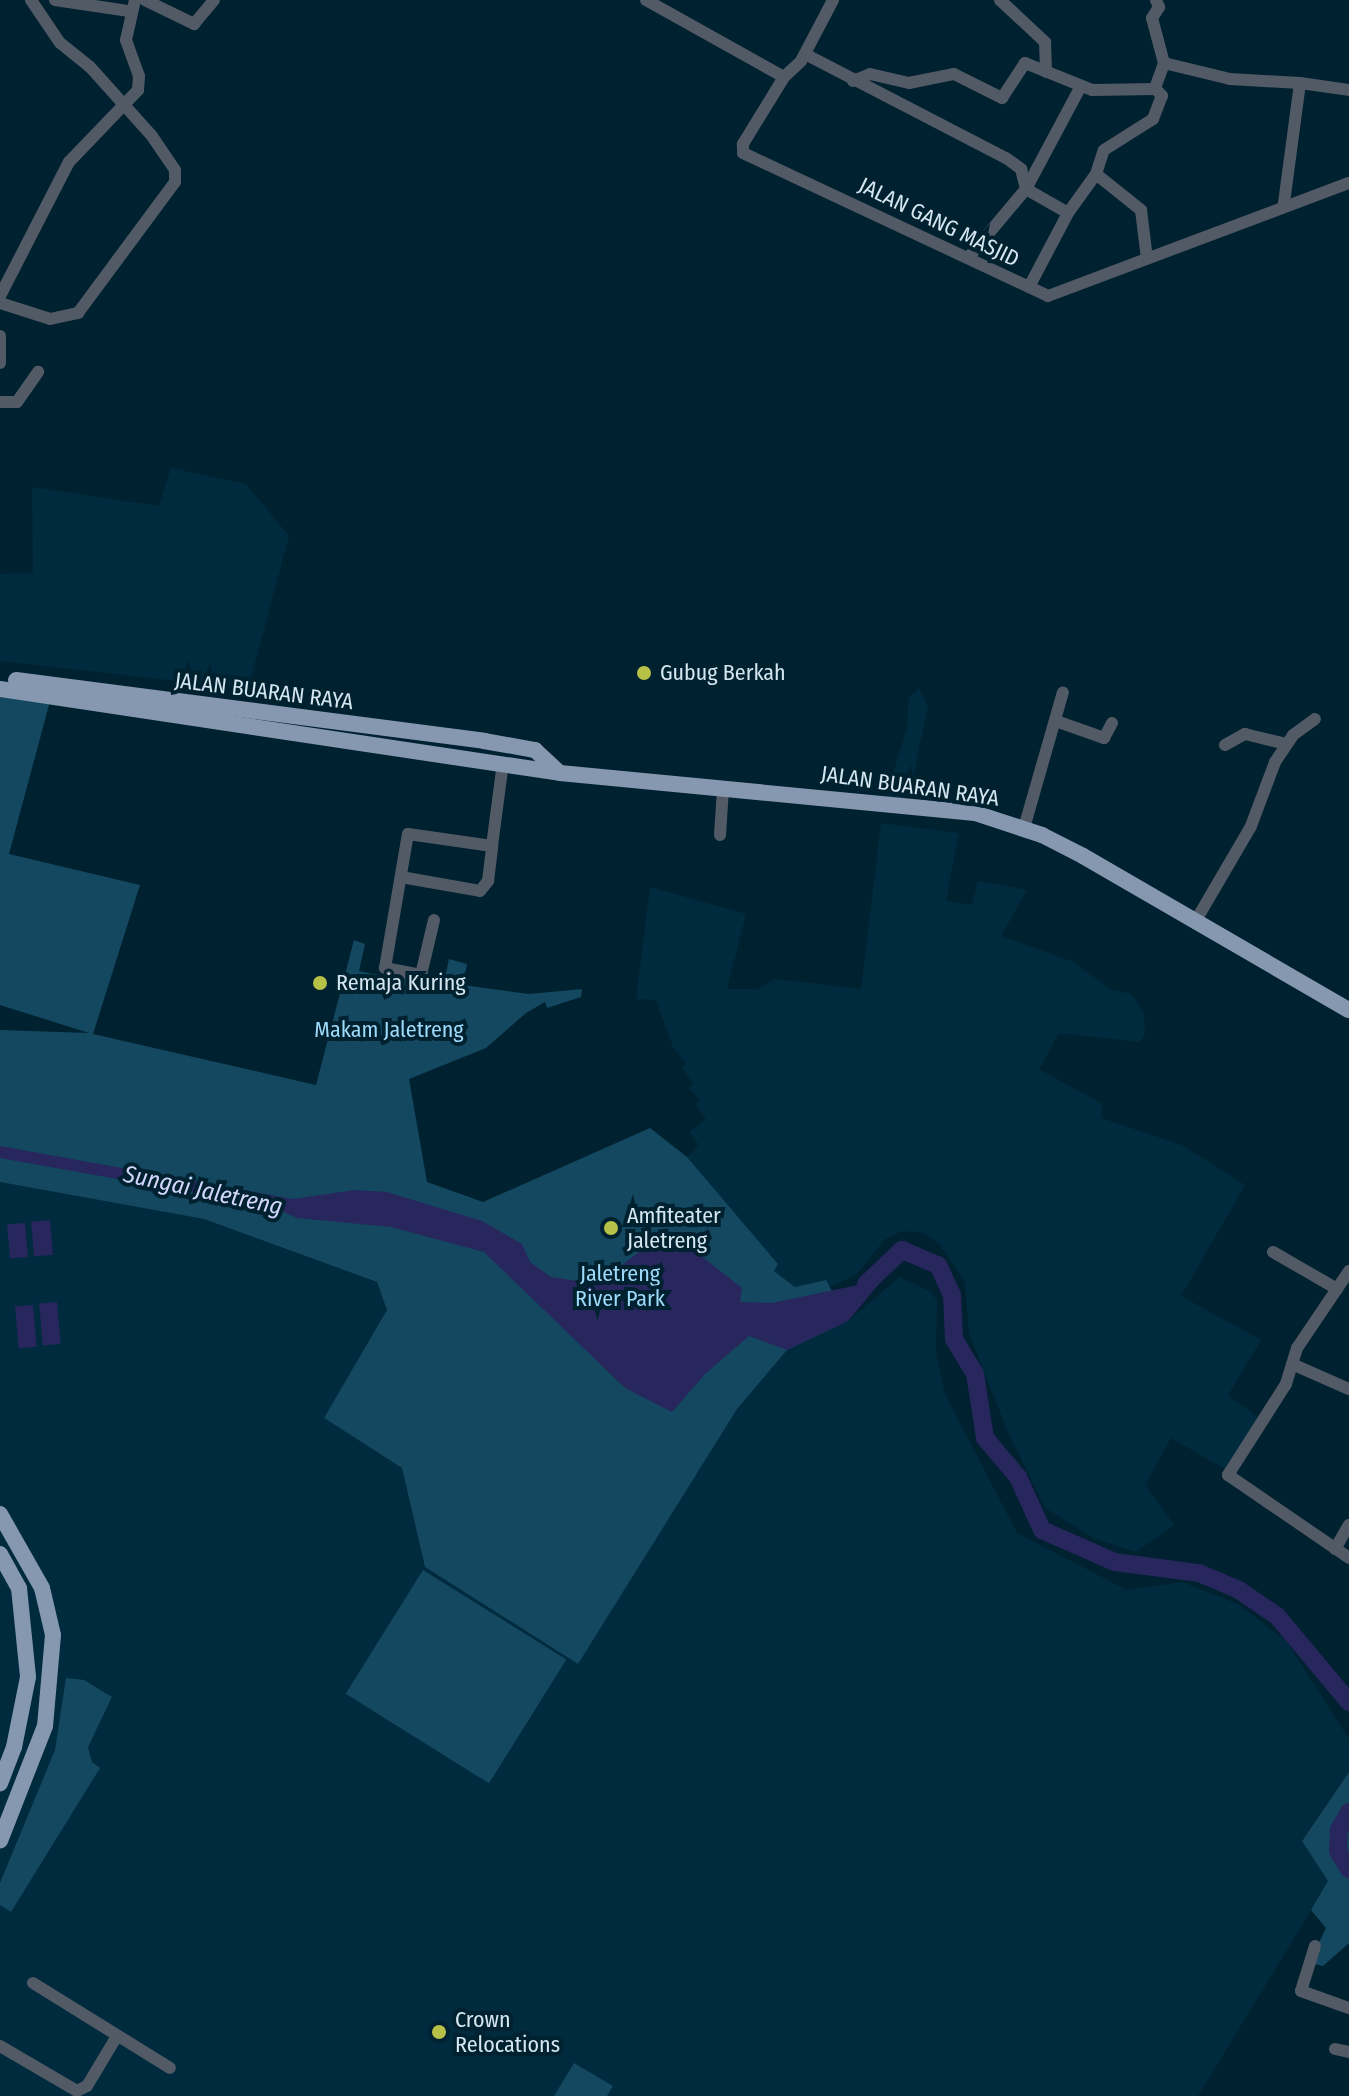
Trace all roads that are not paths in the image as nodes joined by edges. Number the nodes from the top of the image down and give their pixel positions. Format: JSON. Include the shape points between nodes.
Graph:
{"nodes":[{"id":1,"x":31,"y":0,"type":"edge"},
{"id":2,"x":55,"y":0,"type":"edge"},
{"id":3,"x":145,"y":0,"type":"edge"},
{"id":4,"x":214,"y":0,"type":"edge"},
{"id":5,"x":646,"y":0,"type":"edge"},
{"id":6,"x":833,"y":0,"type":"edge"},
{"id":7,"x":1000,"y":0,"type":"edge"},
{"id":8,"x":1156,"y":0,"type":"edge"},
{"id":9,"x":132,"y":5,"type":"edge"},
{"id":10,"x":805,"y":54,"type":"junction"},
{"id":11,"x":1164,"y":63,"type":"junction"},
{"id":12,"x":1046,"y":72,"type":"junction"},
{"id":13,"x":784,"y":77,"type":"junction"},
{"id":14,"x":853,"y":81,"type":"junction"},
{"id":15,"x":1300,"y":83,"type":"junction"},
{"id":16,"x":1081,"y":86,"type":"junction"},
{"id":17,"x":1155,"y":89,"type":"junction"},
{"id":18,"x":1349,"y":90,"type":"edge"},
{"id":19,"x":126,"y":108,"type":"junction"},
{"id":20,"x":1096,"y":174,"type":"junction"},
{"id":21,"x":1349,"y":183,"type":"edge"},
{"id":22,"x":1026,"y":189,"type":"junction"},
{"id":23,"x":1284,"y":203,"type":"junction"},
{"id":24,"x":1068,"y":213,"type":"junction"},
{"id":25,"x":968,"y":258,"type":"junction"},
{"id":26,"x":1147,"y":259,"type":"junction"},
{"id":27,"x":1029,"y":287,"type":"junction"},
{"id":28,"x":0,"y":296,"type":"edge"},
{"id":29,"x":0,"y":303,"type":"edge"},
{"id":30,"x":0,"y":336,"type":"edge"},
{"id":31,"x":0,"y":363,"type":"edge"},
{"id":32,"x":38,"y":372,"type":"dead end"},
{"id":33,"x":0,"y":402,"type":"edge"},
{"id":34,"x":0,"y":678,"type":"edge"},
{"id":35,"x":21,"y":686,"type":"junction"},
{"id":36,"x":0,"y":689,"type":"edge"},
{"id":37,"x":1063,"y":692,"type":"dead end"},
{"id":38,"x":1315,"y":719,"type":"dead end"},
{"id":39,"x":1056,"y":721,"type":"junction"},
{"id":40,"x":1112,"y":723,"type":"dead end"},
{"id":41,"x":1286,"y":744,"type":"junction"},
{"id":42,"x":1225,"y":745,"type":"dead end"},
{"id":43,"x":503,"y":763,"type":"junction"},
{"id":44,"x":560,"y":773,"type":"junction"},
{"id":45,"x":723,"y":789,"type":"junction"},
{"id":46,"x":1024,"y":828,"type":"junction"},
{"id":47,"x":720,"y":835,"type":"dead end"},
{"id":48,"x":492,"y":846,"type":"junction"},
{"id":49,"x":401,"y":877,"type":"junction"},
{"id":50,"x":434,"y":920,"type":"dead end"},
{"id":51,"x":1195,"y":922,"type":"junction"},
{"id":52,"x":1349,"y":1010,"type":"edge"},
{"id":53,"x":1273,"y":1252,"type":"dead end"},
{"id":54,"x":1349,"y":1271,"type":"edge"},
{"id":55,"x":1337,"y":1289,"type":"junction"},
{"id":56,"x":1292,"y":1364,"type":"junction"},
{"id":57,"x":1349,"y":1389,"type":"edge"},
{"id":58,"x":0,"y":1514,"type":"edge"},
{"id":59,"x":1349,"y":1525,"type":"edge"},
{"id":60,"x":1335,"y":1549,"type":"junction"},
{"id":61,"x":0,"y":1554,"type":"edge"},
{"id":62,"x":1349,"y":1558,"type":"edge"},
{"id":63,"x":0,"y":1783,"type":"edge"},
{"id":64,"x":0,"y":1841,"type":"edge"},
{"id":65,"x":1315,"y":1946,"type":"dead end"},
{"id":66,"x":33,"y":1983,"type":"dead end"},
{"id":67,"x":1349,"y":2008,"type":"edge"},
{"id":68,"x":117,"y":2036,"type":"junction"},
{"id":69,"x":0,"y":2046,"type":"edge"},
{"id":70,"x":1335,"y":2049,"type":"dead end"},
{"id":71,"x":1349,"y":2052,"type":"edge"},
{"id":72,"x":170,"y":2068,"type":"dead end"}],
"edges":[{"from":1,"to":19,"type":"street","via":[[60,43]]},
{"from":2,"to":9,"type":"street"},
{"from":3,"to":4,"type":"street","via":[[194,24]]},
{"from":5,"to":13,"type":"street"},
{"from":6,"to":10,"type":"street"},
{"from":7,"to":12,"type":"street","via":[[1045,42]]},
{"from":8,"to":11,"type":"street","via":[[1159,7],[1152,18]]},
{"from":9,"to":19,"type":"street","via":[[126,40],[140,84]]},
{"from":10,"to":13,"type":"street"},
{"from":10,"to":14,"type":"street"},
{"from":11,"to":15,"type":"street","via":[[1230,79]]},
{"from":11,"to":17,"type":"street"},
{"from":12,"to":14,"type":"street","via":[[1019,65],[1002,98],[954,74],[909,83],[870,74]]},
{"from":12,"to":16,"type":"street"},
{"from":13,"to":25,"type":"street","name":"JALAN GANG MASJID","via":[[743,144],[743,153]]},
{"from":14,"to":22,"type":"street","via":[[1006,158],[1021,169]]},
{"from":15,"to":18,"type":"street"},
{"from":15,"to":23,"type":"street"},
{"from":16,"to":17,"type":"street"},
{"from":16,"to":22,"type":"street"},
{"from":17,"to":20,"type":"street","via":[[1162,96],[1153,119],[1109,144]]},
{"from":19,"to":28,"type":"street","via":[[83,143],[69,162]]},
{"from":19,"to":29,"type":"street","via":[[175,170],[170,192],[78,313],[50,319]]},
{"from":20,"to":24,"type":"street"},
{"from":20,"to":26,"type":"street","via":[[1141,210]]},
{"from":21,"to":23,"type":"street","name":"JALAN GANG MASJID"},
{"from":22,"to":24,"type":"street"},
{"from":22,"to":25,"type":"street"},
{"from":23,"to":26,"type":"street","name":"JALAN GANG MASJID"},
{"from":24,"to":27,"type":"street"},
{"from":25,"to":27,"type":"street","name":"JALAN GANG MASJID"},
{"from":26,"to":27,"type":"street","name":"JALAN GANG MASJID","via":[[1048,296]]},
{"from":30,"to":31,"type":"street"},
{"from":32,"to":33,"type":"street","via":[[17,402]]},
{"from":34,"to":35,"type":"main road","name":"JALAN BUARAN RAYA"},
{"from":35,"to":36,"type":"main road","name":"JALAN BUARAN RAYA"},
{"from":35,"to":43,"type":"main road","name":"JALAN BUARAN RAYA"},
{"from":35,"to":44,"type":"main road","name":"JALAN BUARAN RAYA","via":[[484,741],[535,750]]},
{"from":37,"to":39,"type":"street"},
{"from":38,"to":41,"type":"street"},
{"from":39,"to":40,"type":"street","via":[[1104,738]]},
{"from":39,"to":46,"type":"street"},
{"from":41,"to":42,"type":"street","via":[[1245,734]]},
{"from":41,"to":51,"type":"street","via":[[1251,826]]},
{"from":43,"to":44,"type":"main road","name":"JALAN BUARAN RAYA"},
{"from":43,"to":48,"type":"street"},
{"from":44,"to":45,"type":"main road","name":"JALAN BUARAN RAYA"},
{"from":45,"to":46,"type":"main road","name":"JALAN BUARAN RAYA","via":[[904,803],[975,813]]},
{"from":45,"to":47,"type":"street"},
{"from":46,"to":51,"type":"main road","name":"JALAN BUARAN RAYA"},
{"from":48,"to":49,"type":"street","via":[[410,833]]},
{"from":48,"to":49,"type":"street","via":[[488,881],[480,891]]},
{"from":49,"to":50,"type":"street","via":[[385,968],[421,975]]},
{"from":51,"to":52,"type":"main road","name":"JALAN BUARAN RAYA"},
{"from":53,"to":55,"type":"street"},
{"from":54,"to":55,"type":"street"},
{"from":55,"to":56,"type":"street"},
{"from":56,"to":57,"type":"street"},
{"from":56,"to":60,"type":"street","via":[[1286,1384],[1228,1475]]},
{"from":58,"to":64,"type":"main road","via":[[42,1588],[53,1635],[45,1726]]},
{"from":59,"to":60,"type":"street"},
{"from":60,"to":62,"type":"street"},
{"from":61,"to":63,"type":"main road","via":[[19,1588],[28,1677],[14,1747]]},
{"from":65,"to":67,"type":"street","via":[[1301,1991]]},
{"from":66,"to":68,"type":"street"},
{"from":68,"to":69,"type":"street","via":[[87,2086],[77,2091]]},
{"from":68,"to":72,"type":"street"},
{"from":70,"to":71,"type":"street"}]}
